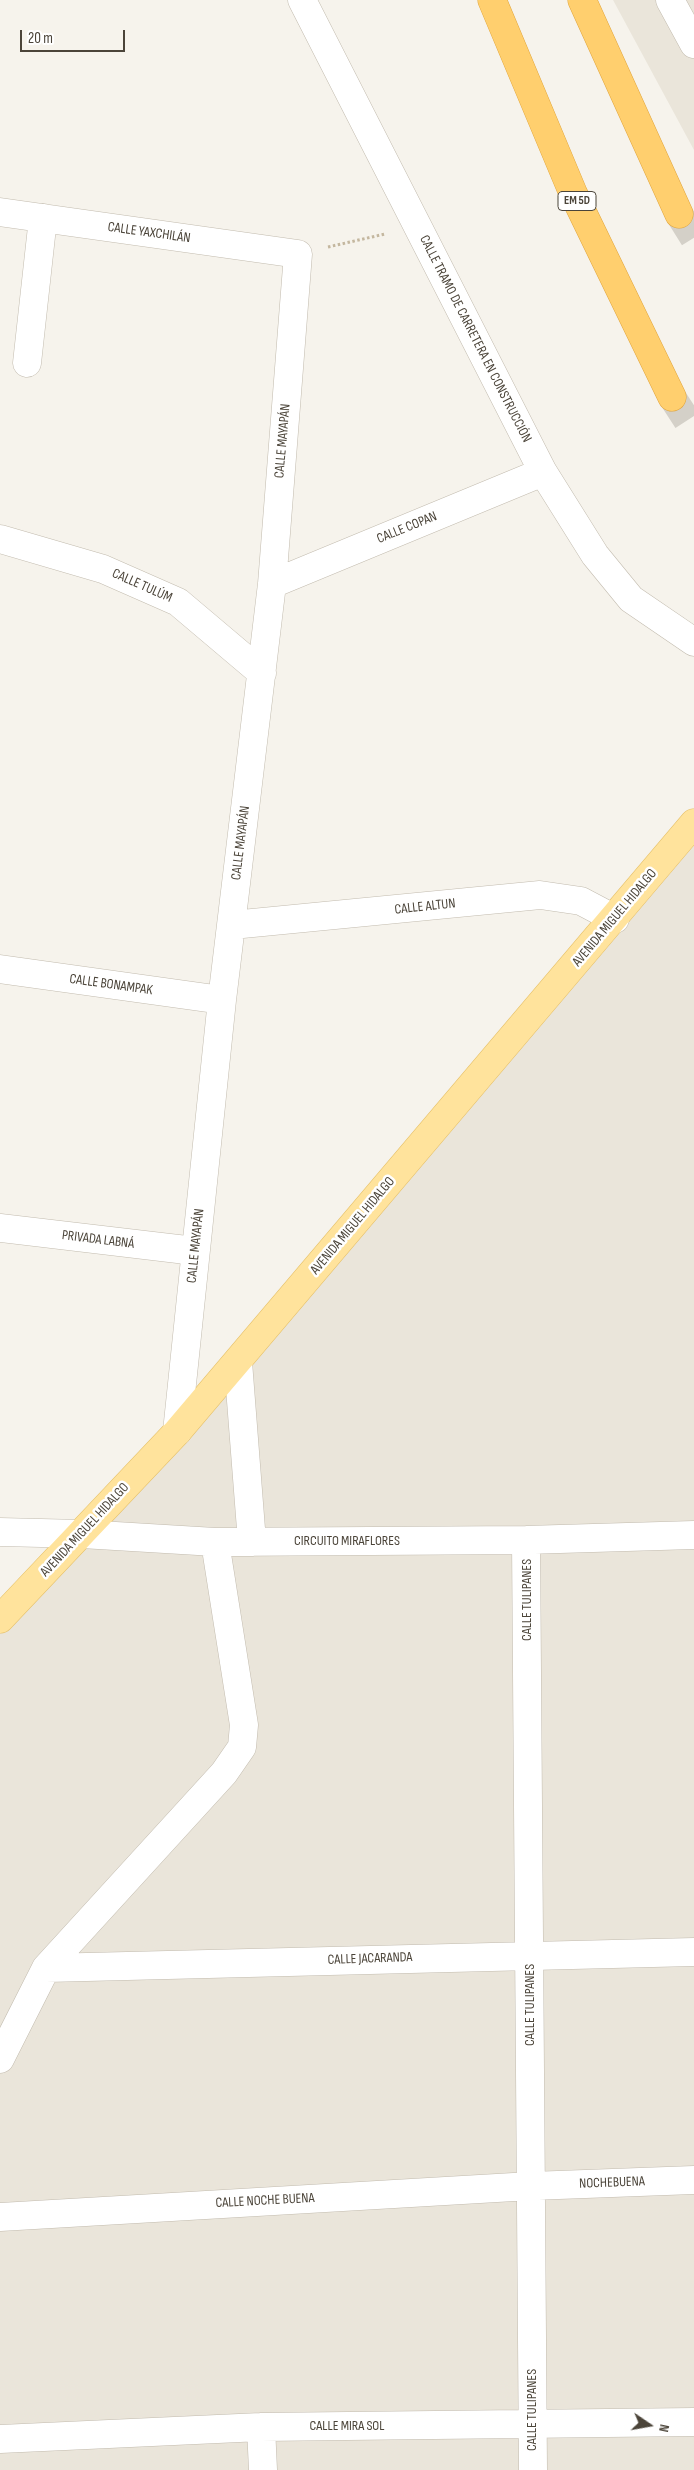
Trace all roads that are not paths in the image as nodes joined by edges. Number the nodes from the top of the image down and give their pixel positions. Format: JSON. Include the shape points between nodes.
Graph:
{"nodes":[{"id":1,"x":302,"y":0,"type":"edge"},
{"id":2,"x":492,"y":0,"type":"edge"},
{"id":3,"x":582,"y":0,"type":"edge"},
{"id":4,"x":670,"y":0,"type":"edge"},
{"id":5,"x":694,"y":44,"type":"edge"},
{"id":6,"x":0,"y":212,"type":"edge"},
{"id":7,"x":679,"y":214,"type":"tunnel mouth"},
{"id":8,"x":43,"y":218,"type":"junction"},
{"id":9,"x":298,"y":254,"type":"joint"},
{"id":10,"x":27,"y":363,"type":"dead end"},
{"id":11,"x":672,"y":397,"type":"tunnel mouth"},
{"id":12,"x":543,"y":472,"type":"junction"},
{"id":13,"x":0,"y":542,"type":"edge"},
{"id":14,"x":272,"y":584,"type":"junction"},
{"id":15,"x":694,"y":642,"type":"edge"},
{"id":16,"x":262,"y":673,"type":"junction"},
{"id":17,"x":694,"y":823,"type":"edge"},
{"id":18,"x":615,"y":919,"type":"junction"},
{"id":19,"x":232,"y":925,"type":"junction"},
{"id":20,"x":0,"y":970,"type":"edge"},
{"id":21,"x":222,"y":1000,"type":"junction"},
{"id":22,"x":0,"y":1228,"type":"edge"},
{"id":23,"x":196,"y":1251,"type":"junction"},
{"id":24,"x":238,"y":1362,"type":"junction"},
{"id":25,"x":177,"y":1432,"type":"junction"},
{"id":26,"x":0,"y":1532,"type":"edge"},
{"id":27,"x":82,"y":1534,"type":"junction"},
{"id":28,"x":694,"y":1535,"type":"edge"},
{"id":29,"x":526,"y":1540,"type":"junction"},
{"id":30,"x":215,"y":1542,"type":"junction"},
{"id":31,"x":252,"y":1542,"type":"junction"},
{"id":32,"x":0,"y":1619,"type":"edge"},
{"id":33,"x":694,"y":1952,"type":"edge"},
{"id":34,"x":529,"y":1955,"type":"junction"},
{"id":35,"x":46,"y":1968,"type":"junction"},
{"id":36,"x":0,"y":2059,"type":"edge"},
{"id":37,"x":694,"y":2180,"type":"edge"},
{"id":38,"x":531,"y":2186,"type":"junction"},
{"id":39,"x":0,"y":2217,"type":"edge"},
{"id":40,"x":694,"y":2422,"type":"edge"},
{"id":41,"x":533,"y":2425,"type":"junction"},
{"id":42,"x":261,"y":2427,"type":"junction"},
{"id":43,"x":0,"y":2439,"type":"edge"},
{"id":44,"x":263,"y":2470,"type":"edge"},
{"id":45,"x":533,"y":2470,"type":"edge"}],
"edges":[{"from":1,"to":12,"type":"street","name":"CALLE TRAMO DE CARRETERA EN CONSTRUCCIÓN"},
{"from":2,"to":11,"type":"highway","number":"EM 5D","via":[[573,193]]},
{"from":3,"to":7,"type":"highway"},
{"from":4,"to":5,"type":"street"},
{"from":6,"to":8,"type":"street","name":"CALLE YAXCHILÁN"},
{"from":8,"to":9,"type":"street","name":"CALLE YAXCHILÁN"},
{"from":8,"to":10,"type":"street"},
{"from":9,"to":14,"type":"street","name":"CALLE MAYAPÁN"},
{"from":12,"to":14,"type":"street","name":"CALLE COPAN"},
{"from":12,"to":15,"type":"street","name":"CALLE TRAMO DE CARRETERA EN CONSTRUCCIÓN","via":[[595,554],[630,599]]},
{"from":13,"to":16,"type":"street","name":"CALLE TULÚM","via":[[103,569],[178,602]]},
{"from":14,"to":16,"type":"street","name":"CALLE MAYAPÁN"},
{"from":16,"to":19,"type":"street","name":"CALLE MAYAPÁN"},
{"from":17,"to":18,"type":"main road","name":"AVENIDA MIGUEL HIDALGO"},
{"from":18,"to":19,"type":"street","name":"CALLE ALTUN","via":[[580,901],[540,895]]},
{"from":18,"to":24,"type":"main road","name":"AVENIDA MIGUEL HIDALGO"},
{"from":19,"to":21,"type":"street","name":"CALLE MAYAPÁN"},
{"from":20,"to":21,"type":"street","name":"CALLE BONAMPAK"},
{"from":21,"to":23,"type":"street","name":"CALLE MAYAPÁN"},
{"from":22,"to":23,"type":"street","name":"PRIVADA LABNÁ"},
{"from":23,"to":25,"type":"street","name":"CALLE MAYAPÁN"},
{"from":24,"to":25,"type":"main road","name":"AVENIDA MIGUEL HIDALGO"},
{"from":24,"to":31,"type":"street"},
{"from":25,"to":27,"type":"main road","name":"AVENIDA MIGUEL HIDALGO"},
{"from":26,"to":27,"type":"street","name":"CIRCUITO MIRAFLORES"},
{"from":27,"to":30,"type":"street","name":"CIRCUITO MIRAFLORES"},
{"from":27,"to":32,"type":"main road","name":"AVENIDA MIGUEL HIDALGO"},
{"from":28,"to":29,"type":"street","name":"CIRCUITO MIRAFLORES"},
{"from":29,"to":31,"type":"street","name":"CIRCUITO MIRAFLORES"},
{"from":29,"to":34,"type":"street","name":"CALLE TULIPANES"},
{"from":30,"to":31,"type":"street","name":"CIRCUITO MIRAFLORES"},
{"from":30,"to":35,"type":"street","via":[[244,1725],[242,1747],[224,1773]]},
{"from":33,"to":34,"type":"street","name":"CALLE JACARANDA"},
{"from":34,"to":35,"type":"street","name":"CALLE JACARANDA"},
{"from":34,"to":38,"type":"street","name":"CALLE TULIPANES"},
{"from":35,"to":36,"type":"street"},
{"from":37,"to":38,"type":"street","name":"NOCHEBUENA"},
{"from":38,"to":39,"type":"street","name":"CALLE NOCHE BUENA"},
{"from":38,"to":41,"type":"street","name":"CALLE TULIPANES"},
{"from":40,"to":41,"type":"street","name":"CALLE MIRA SOL"},
{"from":41,"to":42,"type":"street","name":"CALLE MIRA SOL"},
{"from":41,"to":45,"type":"street","name":"CALLE TULIPANES"},
{"from":42,"to":43,"type":"street","name":"CALLE MIRA SOL"},
{"from":42,"to":44,"type":"street"}]}
